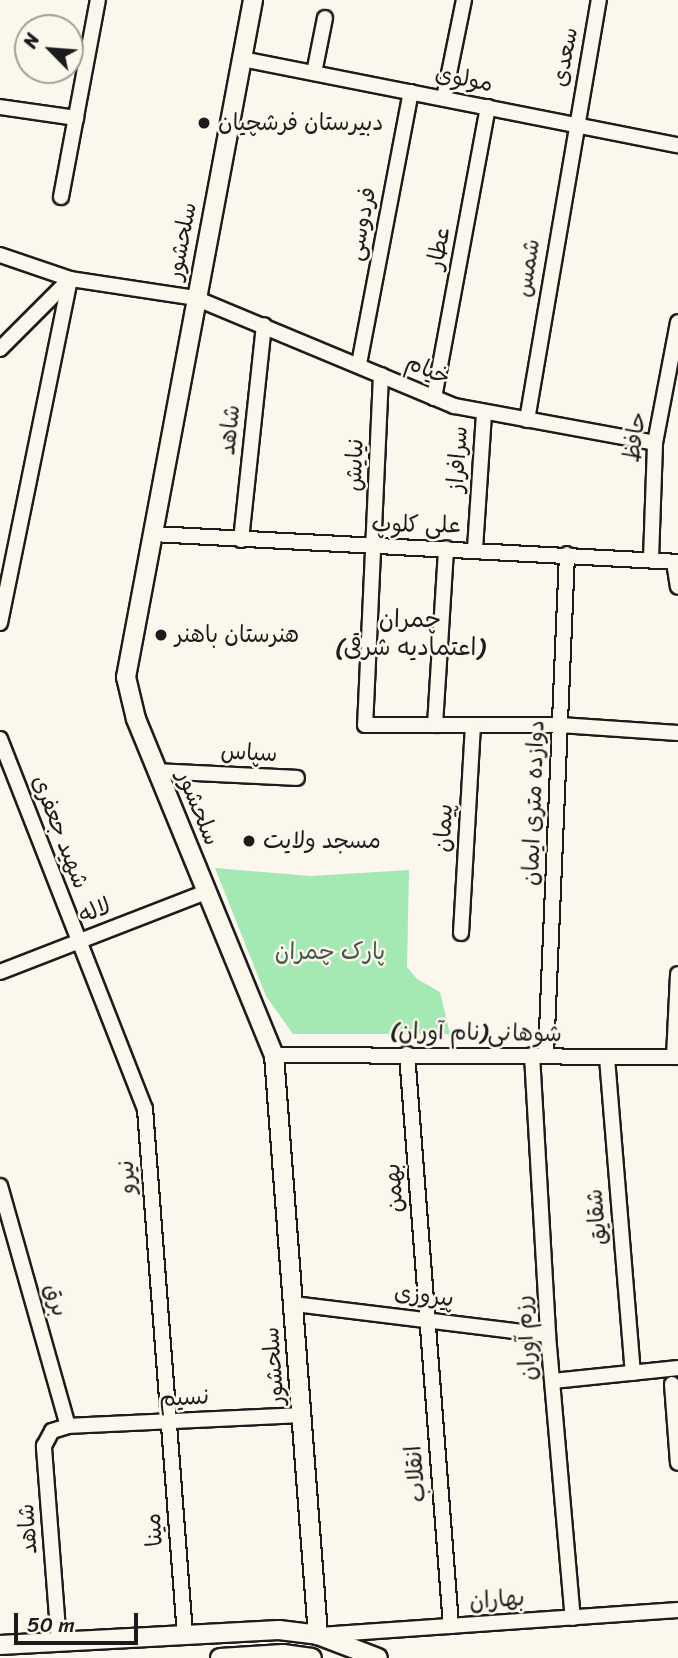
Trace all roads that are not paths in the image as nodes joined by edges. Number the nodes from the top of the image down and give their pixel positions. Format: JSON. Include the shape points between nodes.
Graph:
{"nodes":[{"id":1,"x":98,"y":0,"type":"edge"},
{"id":2,"x":253,"y":0,"type":"edge"},
{"id":3,"x":464,"y":0,"type":"edge"},
{"id":4,"x":599,"y":0,"type":"edge"},
{"id":5,"x":325,"y":18,"type":"dead end"},
{"id":6,"x":242,"y":59,"type":"junction"},
{"id":7,"x":314,"y":73,"type":"junction"},
{"id":8,"x":411,"y":93,"type":"junction"},
{"id":9,"x":444,"y":99,"type":"junction"},
{"id":10,"x":0,"y":107,"type":"edge"},
{"id":11,"x":488,"y":107,"type":"junction"},
{"id":12,"x":76,"y":118,"type":"junction"},
{"id":13,"x":575,"y":124,"type":"junction"},
{"id":14,"x":678,"y":145,"type":"edge"},
{"id":15,"x":61,"y":197,"type":"dead end"},
{"id":16,"x":0,"y":255,"type":"edge"},
{"id":17,"x":70,"y":279,"type":"junction"},
{"id":18,"x":195,"y":298,"type":"junction"},
{"id":19,"x":678,"y":322,"type":"edge"},
{"id":20,"x":264,"y":325,"type":"junction"},
{"id":21,"x":1,"y":345,"type":"edge"},
{"id":22,"x":359,"y":364,"type":"junction"},
{"id":23,"x":381,"y":375,"type":"junction"},
{"id":24,"x":434,"y":398,"type":"junction"},
{"id":25,"x":484,"y":414,"type":"junction"},
{"id":26,"x":527,"y":420,"type":"junction"},
{"id":27,"x":655,"y":443,"type":"junction"},
{"id":28,"x":153,"y":534,"type":"junction"},
{"id":29,"x":241,"y":540,"type":"junction"},
{"id":30,"x":375,"y":548,"type":"junction"},
{"id":31,"x":446,"y":548,"type":"junction"},
{"id":32,"x":475,"y":549,"type":"junction"},
{"id":33,"x":567,"y":554,"type":"junction"},
{"id":34,"x":652,"y":559,"type":"junction"},
{"id":35,"x":676,"y":562,"type":"edge"},
{"id":36,"x":678,"y":587,"type":"edge"},
{"id":37,"x":0,"y":623,"type":"edge"},
{"id":38,"x":435,"y":725,"type":"junction"},
{"id":39,"x":473,"y":725,"type":"junction"},
{"id":40,"x":560,"y":725,"type":"junction"},
{"id":41,"x":678,"y":733,"type":"edge"},
{"id":42,"x":0,"y":739,"type":"edge"},
{"id":43,"x":156,"y":771,"type":"junction"},
{"id":44,"x":297,"y":778,"type":"dead end"},
{"id":45,"x":206,"y":892,"type":"junction"},
{"id":46,"x":461,"y":933,"type":"dead end"},
{"id":47,"x":78,"y":941,"type":"junction"},
{"id":48,"x":0,"y":972,"type":"edge"},
{"id":49,"x":678,"y":974,"type":"edge"},
{"id":50,"x":407,"y":1054,"type":"junction"},
{"id":51,"x":274,"y":1055,"type":"junction"},
{"id":52,"x":539,"y":1055,"type":"junction"},
{"id":53,"x":676,"y":1057,"type":"edge"},
{"id":54,"x":607,"y":1058,"type":"junction"},
{"id":55,"x":0,"y":1186,"type":"edge"},
{"id":56,"x":294,"y":1304,"type":"junction"},
{"id":57,"x":426,"y":1319,"type":"junction"},
{"id":58,"x":548,"y":1335,"type":"junction"},
{"id":59,"x":678,"y":1368,"type":"edge"},
{"id":60,"x":633,"y":1373,"type":"junction"},
{"id":61,"x":552,"y":1381,"type":"junction"},
{"id":62,"x":672,"y":1384,"type":"dead end"},
{"id":63,"x":301,"y":1415,"type":"junction"},
{"id":64,"x":169,"y":1421,"type":"junction"},
{"id":65,"x":68,"y":1426,"type":"junction"},
{"id":66,"x":678,"y":1463,"type":"edge"},
{"id":67,"x":678,"y":1610,"type":"edge"},
{"id":68,"x":573,"y":1618,"type":"junction"},
{"id":69,"x":451,"y":1626,"type":"junction"},
{"id":70,"x":318,"y":1635,"type":"junction"},
{"id":71,"x":185,"y":1636,"type":"junction"},
{"id":72,"x":59,"y":1643,"type":"junction"},
{"id":73,"x":0,"y":1646,"type":"edge"},
{"id":74,"x":286,"y":1656,"type":"edge"},
{"id":75,"x":220,"y":1658,"type":"edge"},
{"id":76,"x":312,"y":1658,"type":"edge"},
{"id":77,"x":378,"y":1658,"type":"edge"}],
"edges":[{"from":1,"to":12,"type":"street"},
{"from":2,"to":6,"type":"street","name":"سلحشور"},
{"from":3,"to":9,"type":"street"},
{"from":4,"to":13,"type":"street","name":"سعدی"},
{"from":5,"to":7,"type":"street"},
{"from":6,"to":7,"type":"street","name":"مولوی"},
{"from":6,"to":18,"type":"street","name":"سلحشور"},
{"from":7,"to":8,"type":"street","name":"مولوی"},
{"from":8,"to":9,"type":"street","name":"مولوی"},
{"from":8,"to":22,"type":"street","name":"فردوسی"},
{"from":9,"to":11,"type":"street","name":"مولوی"},
{"from":10,"to":12,"type":"street"},
{"from":11,"to":13,"type":"street","name":"مولوی"},
{"from":11,"to":24,"type":"street","name":"عطار"},
{"from":12,"to":15,"type":"street"},
{"from":13,"to":14,"type":"street","name":"مولوی"},
{"from":13,"to":26,"type":"street","name":"شمس"},
{"from":16,"to":17,"type":"street","name":"خیام"},
{"from":17,"to":18,"type":"street","name":"خیام"},
{"from":17,"to":21,"type":"street"},
{"from":17,"to":37,"type":"street"},
{"from":18,"to":20,"type":"street","name":"خیام"},
{"from":18,"to":28,"type":"street","name":"سلحشور"},
{"from":19,"to":27,"type":"street","name":"حافظ"},
{"from":20,"to":22,"type":"street","name":"خیام"},
{"from":20,"to":29,"type":"street","name":"شاهد"},
{"from":22,"to":23,"type":"street","name":"خیام"},
{"from":23,"to":24,"type":"street","name":"خیام"},
{"from":23,"to":30,"type":"street","name":"نیایش"},
{"from":24,"to":25,"type":"street","name":"خیام"},
{"from":25,"to":26,"type":"street","name":"خیام"},
{"from":25,"to":32,"type":"street","name":"سرافراز"},
{"from":26,"to":27,"type":"street","name":"خیام"},
{"from":27,"to":34,"type":"street","name":"حافظ"},
{"from":28,"to":29,"type":"street","name":"علی کلوپ"},
{"from":28,"to":43,"type":"street","name":"سلحشور","via":[[126,677]]},
{"from":29,"to":30,"type":"street","name":"علی کلوپ"},
{"from":30,"to":31,"type":"street","name":"علی کلوپ"},
{"from":30,"to":38,"type":"street","name":"نیایش","via":[[365,725]]},
{"from":31,"to":32,"type":"street","name":"علی کلوپ"},
{"from":31,"to":38,"type":"street"},
{"from":32,"to":33,"type":"street","name":"علی کلوپ"},
{"from":33,"to":34,"type":"street","name":"علی کلوپ"},
{"from":33,"to":40,"type":"street","name":"دوازده متری ایمان"},
{"from":34,"to":35,"type":"street","name":"علی کلوپ"},
{"from":35,"to":36,"type":"street"},
{"from":38,"to":39,"type":"street"},
{"from":39,"to":40,"type":"street"},
{"from":39,"to":46,"type":"street","name":"پیمان"},
{"from":40,"to":41,"type":"street"},
{"from":40,"to":52,"type":"street","name":"دوازده متری ایمان"},
{"from":42,"to":47,"type":"street","name":"شهید جعفری"},
{"from":43,"to":44,"type":"street","name":"سپاس"},
{"from":43,"to":45,"type":"street","name":"سلحشور"},
{"from":45,"to":47,"type":"street","name":"لاله"},
{"from":45,"to":51,"type":"street","name":"سلحشور"},
{"from":47,"to":48,"type":"street","name":"لاله"},
{"from":47,"to":64,"type":"street","name":"نیرو","via":[[145,1110]]},
{"from":49,"to":53,"type":"street"},
{"from":50,"to":51,"type":"street","name":"شوهانی(نام آوران)"},
{"from":50,"to":52,"type":"street","name":"شوهانی(نام آوران)"},
{"from":50,"to":57,"type":"street","name":"بهمن"},
{"from":51,"to":56,"type":"street","name":"سلحشور"},
{"from":52,"to":54,"type":"street","name":"شوهانی(نام آوران)"},
{"from":52,"to":58,"type":"street","name":"رزم آوران"},
{"from":53,"to":54,"type":"street","name":"شوهانی(نام آوران)"},
{"from":54,"to":60,"type":"street","name":"شقایق"},
{"from":55,"to":65,"type":"street","name":"برق"},
{"from":56,"to":57,"type":"street","name":"پیروزی"},
{"from":56,"to":63,"type":"street","name":"سلحشور"},
{"from":57,"to":58,"type":"street","name":"پیروزی"},
{"from":57,"to":69,"type":"street","name":"انقلاب"},
{"from":58,"to":61,"type":"street","name":"رزم آوران"},
{"from":59,"to":60,"type":"street"},
{"from":60,"to":61,"type":"street"},
{"from":61,"to":68,"type":"street","name":"رزم آوران"},
{"from":62,"to":66,"type":"street"},
{"from":63,"to":64,"type":"street","name":"نسیم"},
{"from":63,"to":70,"type":"street","name":"سلحشور"},
{"from":64,"to":65,"type":"street","name":"نسیم"},
{"from":64,"to":71,"type":"street","name":"مینا"},
{"from":65,"to":72,"type":"street","name":"شاهد","via":[[52,1431],[44,1446]]},
{"from":67,"to":68,"type":"street","name":"بهاران"},
{"from":68,"to":69,"type":"street","name":"بهاران"},
{"from":69,"to":70,"type":"street","name":"بهاران"},
{"from":70,"to":71,"type":"street","via":[[279,1630]]},
{"from":70,"to":77,"type":"street"},
{"from":71,"to":72,"type":"street"},
{"from":72,"to":73,"type":"street"},
{"from":74,"to":75,"type":"street"},
{"from":74,"to":76,"type":"street"}]}
